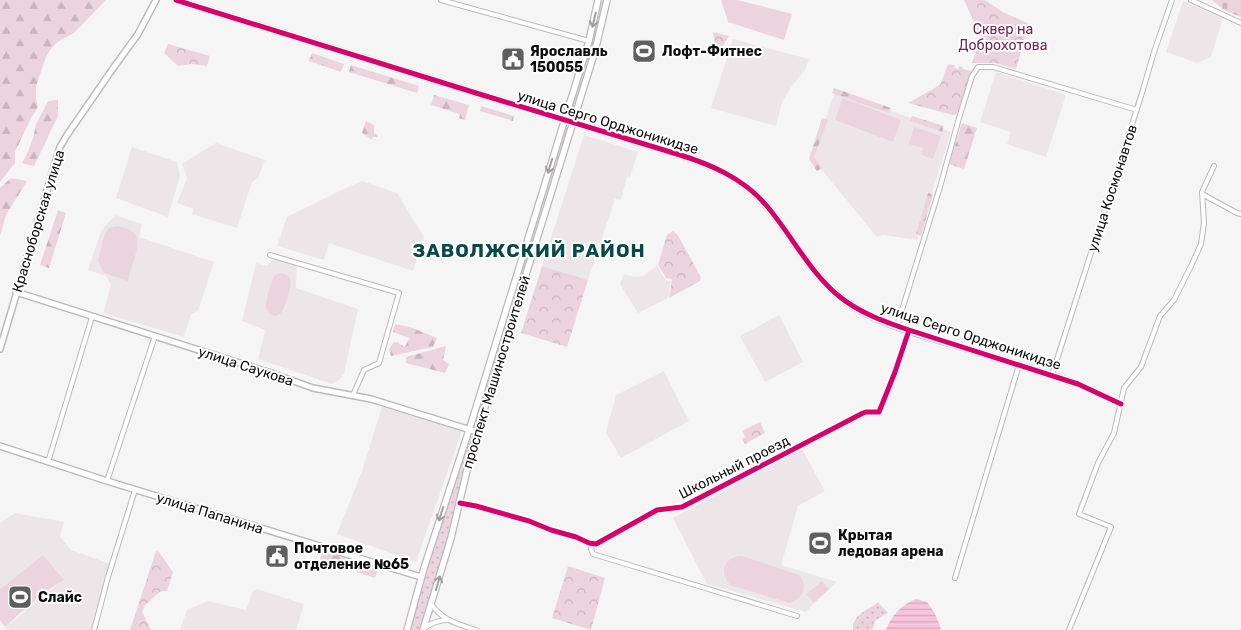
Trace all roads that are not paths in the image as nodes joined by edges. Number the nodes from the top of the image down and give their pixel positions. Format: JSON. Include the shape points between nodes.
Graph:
{"nodes":[{"id":1,"x":156,"y":0,"type":"edge"},
{"id":2,"x":176,"y":0,"type":"edge"},
{"id":3,"x":441,"y":0,"type":"edge"},
{"id":4,"x":598,"y":0,"type":"edge"},
{"id":5,"x":607,"y":0,"type":"edge"},
{"id":6,"x":1172,"y":0,"type":"edge"},
{"id":7,"x":1191,"y":0,"type":"edge"},
{"id":8,"x":1241,"y":23,"type":"edge"},
{"id":9,"x":589,"y":40,"type":"junction"},
{"id":10,"x":1137,"y":110,"type":"junction"},
{"id":11,"x":565,"y":119,"type":"junction"},
{"id":12,"x":573,"y":122,"type":"junction"},
{"id":13,"x":1214,"y":166,"type":"dead end"},
{"id":14,"x":1202,"y":194,"type":"junction"},
{"id":15,"x":1241,"y":214,"type":"edge"},
{"id":16,"x":270,"y":255,"type":"dead end"},
{"id":17,"x":16,"y":292,"type":"junction"},
{"id":18,"x":92,"y":316,"type":"junction"},
{"id":19,"x":898,"y":326,"type":"junction"},
{"id":20,"x":909,"y":330,"type":"junction"},
{"id":21,"x":155,"y":336,"type":"junction"},
{"id":22,"x":0,"y":349,"type":"edge"},
{"id":23,"x":1018,"y":365,"type":"junction"},
{"id":24,"x":1052,"y":375,"type":"junction"},
{"id":25,"x":1075,"y":383,"type":"joint"},
{"id":26,"x":353,"y":395,"type":"junction"},
{"id":27,"x":1121,"y":404,"type":"junction"},
{"id":28,"x":469,"y":429,"type":"junction"},
{"id":29,"x":477,"y":432,"type":"junction"},
{"id":30,"x":0,"y":446,"type":"edge"},
{"id":31,"x":48,"y":462,"type":"junction"},
{"id":32,"x":456,"y":468,"type":"junction"},
{"id":33,"x":466,"y":472,"type":"junction"},
{"id":34,"x":106,"y":481,"type":"junction"},
{"id":35,"x":135,"y":490,"type":"junction"},
{"id":36,"x":460,"y":503,"type":"junction"},
{"id":37,"x":593,"y":544,"type":"junction"},
{"id":38,"x":422,"y":577,"type":"junction"},
{"id":39,"x":955,"y":578,"type":"dead end"},
{"id":40,"x":431,"y":604,"type":"junction"},
{"id":41,"x":797,"y":616,"type":"dead end"},
{"id":42,"x":450,"y":621,"type":"junction"},
{"id":43,"x":406,"y":629,"type":"edge"},
{"id":44,"x":94,"y":630,"type":"edge"},
{"id":45,"x":423,"y":630,"type":"edge"},
{"id":46,"x":476,"y":630,"type":"edge"},
{"id":47,"x":1069,"y":630,"type":"edge"}],
"edges":[{"from":1,"to":17,"type":"street","name":"Красноборская улица","via":[[138,34],[60,147]]},
{"from":2,"to":11,"type":"street","name":"улица Серго Орджоникидзе"},
{"from":3,"to":9,"type":"street"},
{"from":4,"to":9,"type":"main road","name":"проспект Машиностроителей","one_way":true},
{"from":5,"to":12,"type":"main road","name":"проспект Машиностроителей"},
{"from":6,"to":10,"type":"street","name":"улица Космонавтов"},
{"from":7,"to":8,"type":"street"},
{"from":9,"to":11,"type":"main road","name":"проспект Машиностроителей"},
{"from":10,"to":19,"type":"street","via":[[993,67],[978,68],[972,76]]},
{"from":10,"to":24,"type":"street","name":"улица Космонавтов"},
{"from":11,"to":12,"type":"street","name":"улица Серго Орджоникидзе"},
{"from":11,"to":28,"type":"main road","name":"проспект Машиностроителей","one_way":true},
{"from":12,"to":19,"type":"street","name":"улица Серго Орджоникидзе","via":[[687,157],[736,179],[765,204],[836,293],[861,311]]},
{"from":12,"to":29,"type":"main road","name":"проспект Машиностроителей"},
{"from":13,"to":14,"type":"street"},
{"from":14,"to":15,"type":"street"},
{"from":14,"to":27,"type":"street","via":[[1204,223],[1201,244],[1174,300],[1160,316],[1141,367],[1124,388]]},
{"from":16,"to":26,"type":"street","via":[[399,293],[380,363],[364,370]]},
{"from":17,"to":18,"type":"street","name":"улица Саукова"},
{"from":17,"to":22,"type":"street","name":"Красноборская улица"},
{"from":18,"to":21,"type":"street","name":"улица Саукова"},
{"from":18,"to":31,"type":"street"},
{"from":19,"to":20,"type":"street","name":"улица Серго Орджоникидзе"},
{"from":20,"to":23,"type":"street","name":"улица Серго Орджоникидзе"},
{"from":20,"to":37,"type":"street","name":"Школьный проезд","via":[[879,412],[863,413],[682,507],[657,510]]},
{"from":21,"to":26,"type":"street","name":"улица Саукова","via":[[313,388]]},
{"from":21,"to":34,"type":"street"},
{"from":23,"to":24,"type":"street","name":"улица Серго Орджоникидзе"},
{"from":23,"to":39,"type":"street"},
{"from":24,"to":25,"type":"street","name":"улица Серго Орджоникидзе"},
{"from":25,"to":27,"type":"street","name":"улица Серго Орджоникидзе"},
{"from":26,"to":28,"type":"street","name":"улица Саукова"},
{"from":27,"to":47,"type":"street","via":[[1114,433],[1098,463],[1079,514],[1111,527]]},
{"from":28,"to":29,"type":"street","name":"улица Саукова"},
{"from":28,"to":32,"type":"main road","name":"проспект Машиностроителей"},
{"from":29,"to":33,"type":"main road","name":"проспект Машиностроителей"},
{"from":30,"to":31,"type":"street","name":"улица Папанина"},
{"from":31,"to":34,"type":"street","name":"улица Папанина"},
{"from":32,"to":33,"type":"main road"},
{"from":32,"to":38,"type":"main road","name":"проспект Машиностроителей","one_way":true},
{"from":33,"to":36,"type":"main road","name":"проспект Машиностроителей"},
{"from":34,"to":35,"type":"street","name":"улица Папанина"},
{"from":35,"to":38,"type":"street","name":"улица Папанина"},
{"from":35,"to":44,"type":"street"},
{"from":36,"to":37,"type":"street","via":[[529,521]]},
{"from":40,"to":36,"type":"main road","name":"проспект Машиностроителей","one_way":true},
{"from":37,"to":41,"type":"street","via":[[593,554]]},
{"from":38,"to":43,"type":"main road","name":"проспект Машиностроителей"},
{"from":40,"to":42,"type":"street"},
{"from":40,"to":45,"type":"main road","name":"проспект Машиностроителей"},
{"from":42,"to":45,"type":"street","via":[[430,624]]},
{"from":42,"to":46,"type":"street"}]}
